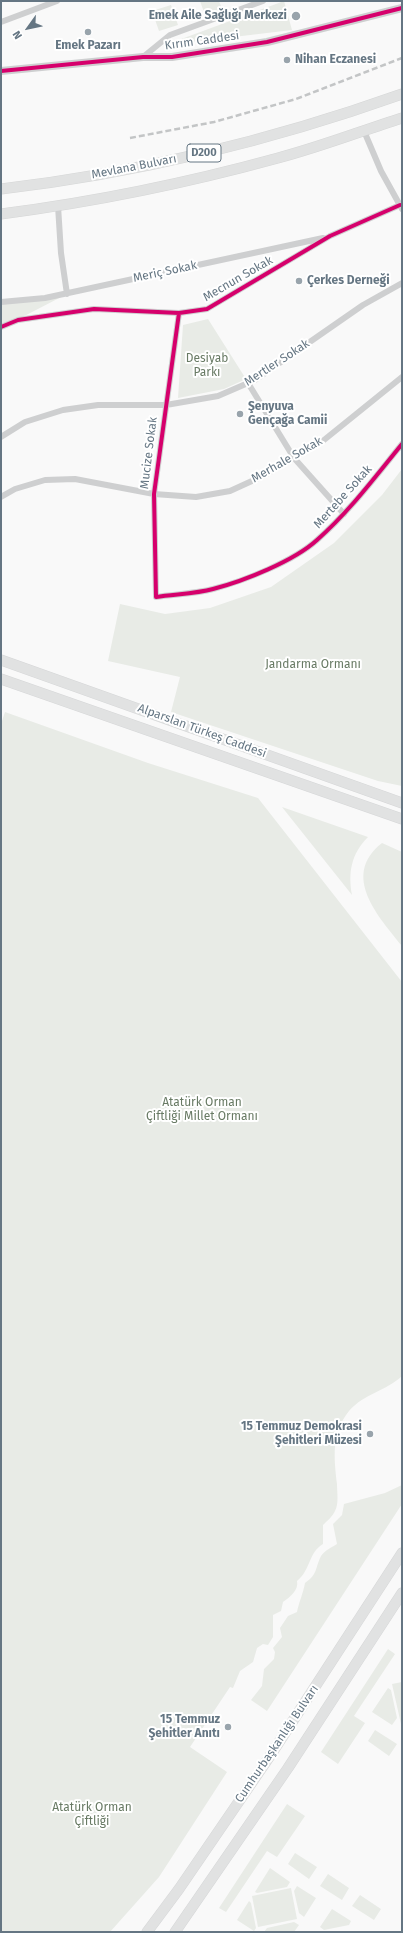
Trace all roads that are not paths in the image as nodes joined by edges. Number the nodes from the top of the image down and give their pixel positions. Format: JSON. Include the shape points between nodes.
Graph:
{"nodes":[{"id":1,"x":57,"y":1,"type":"edge"},
{"id":2,"x":263,"y":1,"type":"edge"},
{"id":3,"x":253,"y":3,"type":"edge"},
{"id":4,"x":402,"y":8,"type":"edge"},
{"id":5,"x":1,"y":22,"type":"edge"},
{"id":6,"x":143,"y":57,"type":"junction"},
{"id":7,"x":1,"y":71,"type":"edge"},
{"id":8,"x":402,"y":94,"type":"edge"},
{"id":9,"x":402,"y":118,"type":"edge"},
{"id":10,"x":364,"y":130,"type":"junction"},
{"id":11,"x":1,"y":189,"type":"edge"},
{"id":12,"x":58,"y":206,"type":"junction"},
{"id":13,"x":401,"y":207,"type":"edge"},
{"id":14,"x":1,"y":214,"type":"edge"},
{"id":15,"x":327,"y":237,"type":"junction"},
{"id":16,"x":402,"y":283,"type":"edge"},
{"id":17,"x":67,"y":294,"type":"junction"},
{"id":18,"x":1,"y":302,"type":"edge"},
{"id":19,"x":180,"y":313,"type":"junction"},
{"id":20,"x":1,"y":327,"type":"edge"},
{"id":21,"x":402,"y":378,"type":"edge"},
{"id":22,"x":248,"y":383,"type":"junction"},
{"id":23,"x":166,"y":405,"type":"junction"},
{"id":24,"x":1,"y":437,"type":"edge"},
{"id":25,"x":402,"y":444,"type":"edge"},
{"id":26,"x":294,"y":458,"type":"junction"},
{"id":27,"x":154,"y":494,"type":"junction"},
{"id":28,"x":1,"y":497,"type":"edge"},
{"id":29,"x":344,"y":514,"type":"junction"},
{"id":30,"x":156,"y":597,"type":"joint"},
{"id":31,"x":1,"y":660,"type":"edge"},
{"id":32,"x":1,"y":679,"type":"edge"},
{"id":33,"x":350,"y":784,"type":"junction"},
{"id":34,"x":402,"y":795,"type":"edge"},
{"id":35,"x":402,"y":803,"type":"edge"},
{"id":36,"x":402,"y":819,"type":"edge"},
{"id":37,"x":402,"y":1553,"type":"edge"},
{"id":38,"x":402,"y":1593,"type":"edge"},
{"id":39,"x":147,"y":1932,"type":"edge"},
{"id":40,"x":175,"y":1932,"type":"edge"}],
"edges":[{"from":1,"to":5,"type":"street"},
{"from":2,"to":3,"type":"street"},
{"from":3,"to":6,"type":"street","via":[[170,35]]},
{"from":4,"to":6,"type":"street","name":"Kırım Caddesi","via":[[267,42],[172,57]]},
{"from":6,"to":7,"type":"street","name":"Kırım Caddesi"},
{"from":8,"to":11,"type":"main road","name":"Mevlana Bulvarı","number":"D200","via":[[321,121],[196,155],[66,181]]},
{"from":9,"to":10,"type":"main road","name":"Mevlana Bulvarı","number":"D200"},
{"from":10,"to":12,"type":"main road","name":"Mevlana Bulvarı","number":"D200","via":[[279,158],[219,173]]},
{"from":10,"to":13,"type":"street","via":[[381,171]]},
{"from":12,"to":14,"type":"main road","name":"Mevlana Bulvarı","number":"D200"},
{"from":12,"to":17,"type":"street"},
{"from":13,"to":15,"type":"street","name":"Mecnun Sokak"},
{"from":15,"to":17,"type":"street","name":"Meriç Sokak"},
{"from":15,"to":19,"type":"street","name":"Mecnun Sokak","via":[[236,294],[207,309]]},
{"from":16,"to":22,"type":"street","name":"Mertler Sokak","via":[[363,305]]},
{"from":17,"to":18,"type":"street","name":"Meriç Sokak"},
{"from":19,"to":20,"type":"street","name":"Mecnun Sokak","via":[[94,308],[18,320]]},
{"from":19,"to":23,"type":"street","name":"Mucize Sokak"},
{"from":21,"to":26,"type":"street","name":"Merhale Sokak","via":[[324,440]]},
{"from":22,"to":23,"type":"street","name":"Mertler Sokak","via":[[218,396]]},
{"from":22,"to":26,"type":"street"},
{"from":23,"to":24,"type":"street","name":"Mertler Sokak","via":[[98,405],[63,410],[25,422]]},
{"from":23,"to":27,"type":"street","name":"Mucize Sokak"},
{"from":25,"to":29,"type":"street","name":"Mertebe Sokak"},
{"from":26,"to":27,"type":"street","name":"Merhale Sokak","via":[[230,491],[196,497]]},
{"from":26,"to":29,"type":"street"},
{"from":27,"to":28,"type":"street","name":"Merhale Sokak","via":[[75,479],[45,480],[15,489]]},
{"from":27,"to":30,"type":"street","name":"Mucize Sokak"},
{"from":29,"to":30,"type":"street","name":"Mertebe Sokak","via":[[317,541],[260,572],[212,589]]},
{"from":31,"to":33,"type":"main road","name":"Alparslan Türkeş Caddesi"},
{"from":32,"to":36,"type":"main road","name":"Alparslan Türkeş Caddesi"},
{"from":33,"to":34,"type":"main road"},
{"from":33,"to":35,"type":"main road","name":"Alparslan Türkeş Caddesi"},
{"from":37,"to":39,"type":"main road","name":"Cumhurbaşkanlığı Bulvarı","via":[[270,1756]]},
{"from":38,"to":40,"type":"main road","name":"Cumhurbaşkanlığı Bulvarı","via":[[292,1762]]}]}
